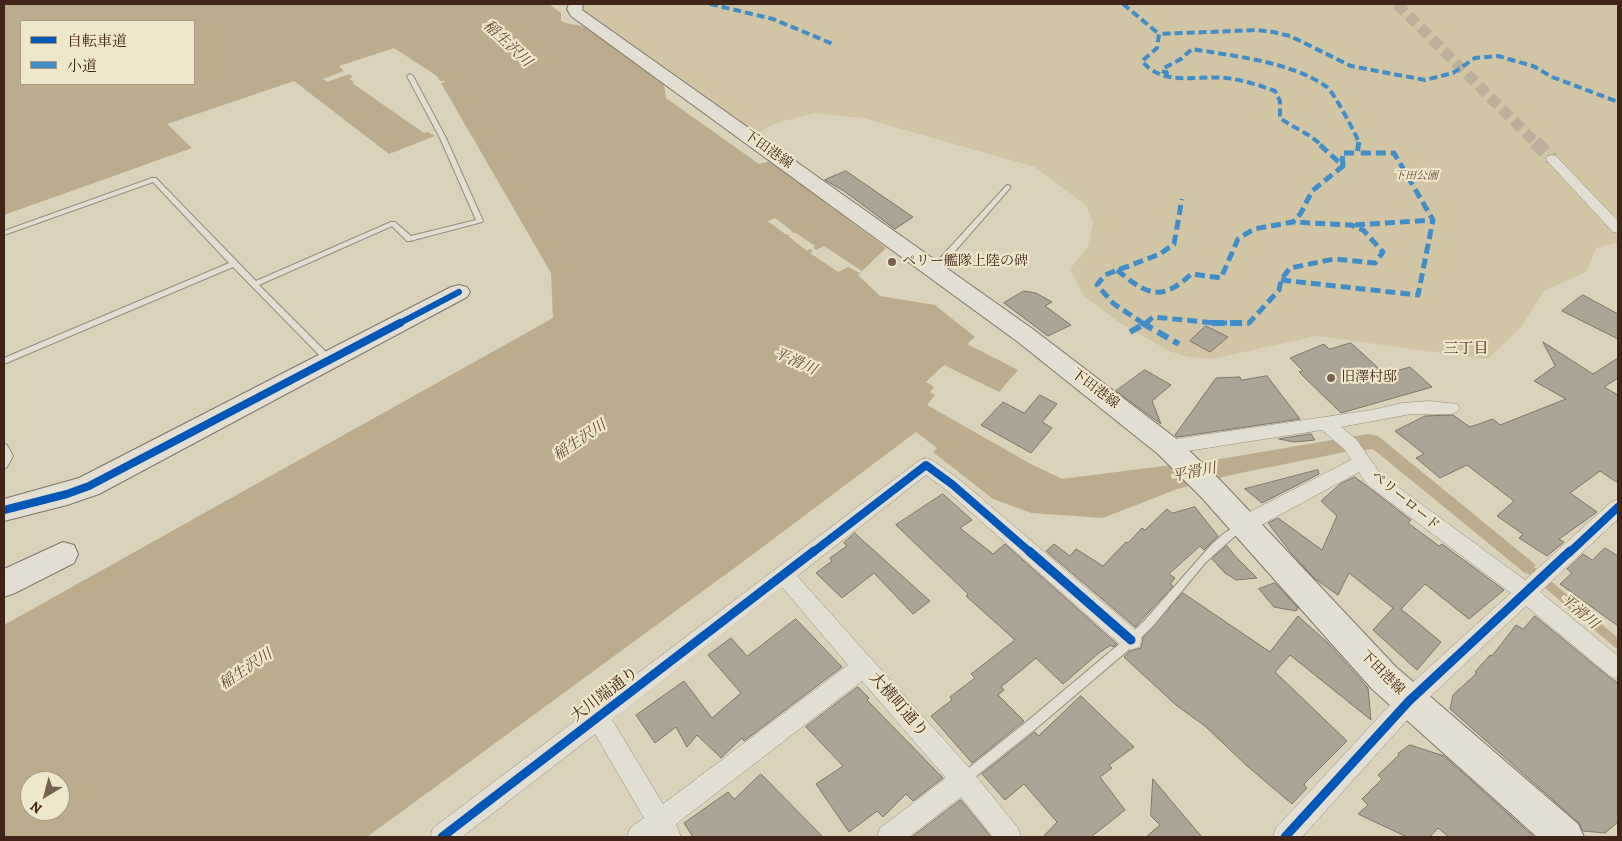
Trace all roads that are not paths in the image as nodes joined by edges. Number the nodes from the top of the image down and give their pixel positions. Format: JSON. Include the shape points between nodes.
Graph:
{"nodes":[{"id":1,"x":576,"y":4,"type":"edge"},
{"id":2,"x":410,"y":76,"type":"dead end"},
{"id":3,"x":1552,"y":160,"type":"tunnel mouth"},
{"id":4,"x":1008,"y":187,"type":"dead end"},
{"id":5,"x":1618,"y":229,"type":"edge"},
{"id":6,"x":4,"y":233,"type":"edge"},
{"id":7,"x":949,"y":254,"type":"junction"},
{"id":8,"x":958,"y":258,"type":"dead end"},
{"id":9,"x":234,"y":264,"type":"junction"},
{"id":10,"x":934,"y":270,"type":"junction"},
{"id":11,"x":254,"y":285,"type":"junction"},
{"id":12,"x":459,"y":292,"type":"dead end"},
{"id":13,"x":329,"y":360,"type":"junction"},
{"id":14,"x":4,"y":362,"type":"edge"},
{"id":15,"x":1451,"y":408,"type":"dead end"},
{"id":16,"x":1326,"y":424,"type":"junction"},
{"id":17,"x":4,"y":447,"type":"edge"},
{"id":18,"x":1173,"y":452,"type":"junction"},
{"id":19,"x":1361,"y":458,"type":"junction"},
{"id":20,"x":4,"y":465,"type":"edge"},
{"id":21,"x":1618,"y":507,"type":"edge"},
{"id":22,"x":4,"y":510,"type":"edge"},
{"id":23,"x":1243,"y":525,"type":"junction"},
{"id":24,"x":63,"y":554,"type":"dead end"},
{"id":25,"x":785,"y":576,"type":"junction"},
{"id":26,"x":4,"y":584,"type":"edge"},
{"id":27,"x":1528,"y":590,"type":"junction"},
{"id":28,"x":1131,"y":640,"type":"junction"},
{"id":29,"x":864,"y":666,"type":"junction"},
{"id":30,"x":1618,"y":669,"type":"edge"},
{"id":31,"x":1409,"y":701,"type":"junction"},
{"id":32,"x":598,"y":718,"type":"junction"},
{"id":33,"x":963,"y":780,"type":"junction"},
{"id":34,"x":664,"y":829,"type":"edge"},
{"id":35,"x":442,"y":837,"type":"edge"},
{"id":36,"x":639,"y":837,"type":"edge"},
{"id":37,"x":889,"y":837,"type":"edge"},
{"id":38,"x":1009,"y":837,"type":"edge"},
{"id":39,"x":1285,"y":837,"type":"edge"},
{"id":40,"x":1565,"y":837,"type":"edge"}],
"edges":[{"from":1,"to":10,"type":"main road","name":"下田港線","via":[[576,13]]},
{"from":2,"to":11,"type":"lane","via":[[443,138],[480,221],[410,239],[393,223]]},
{"from":3,"to":5,"type":"street"},
{"from":4,"to":7,"type":"lane"},
{"from":6,"to":9,"type":"lane","via":[[154,179]]},
{"from":7,"to":8,"type":"lane"},
{"from":7,"to":10,"type":"lane"},
{"from":9,"to":11,"type":"lane"},
{"from":9,"to":14,"type":"lane"},
{"from":10,"to":18,"type":"main road","name":"下田港線","via":[[1071,371]]},
{"from":11,"to":13,"type":"lane"},
{"from":12,"to":13,"type":"main road"},
{"from":13,"to":22,"type":"main road","via":[[88,486]]},
{"from":15,"to":16,"type":"street","via":[[1418,406]]},
{"from":16,"to":18,"type":"street"},
{"from":16,"to":19,"type":"street","name":"ペリーロード","via":[[1342,436]]},
{"from":17,"to":20,"type":"lane","via":[[8,456]]},
{"from":18,"to":23,"type":"main road","name":"下田港線"},
{"from":19,"to":23,"type":"street"},
{"from":19,"to":27,"type":"street","name":"ペリーロード","via":[[1380,484]]},
{"from":21,"to":27,"type":"street"},
{"from":23,"to":28,"type":"lane","via":[[1211,550],[1149,624]]},
{"from":23,"to":31,"type":"main road","name":"下田港線"},
{"from":24,"to":26,"type":"main road"},
{"from":25,"to":28,"type":"street","name":"大川端通り","via":[[926,465]]},
{"from":25,"to":29,"type":"street","name":"大横町通り"},
{"from":25,"to":32,"type":"street","name":"大川端通り"},
{"from":27,"to":30,"type":"street","name":"ペリーロード"},
{"from":27,"to":31,"type":"street"},
{"from":28,"to":33,"type":"lane","via":[[1030,728]]},
{"from":29,"to":33,"type":"street","name":"大横町通り"},
{"from":29,"to":34,"type":"street"},
{"from":31,"to":39,"type":"street"},
{"from":31,"to":40,"type":"main road","name":"下田港線"},
{"from":32,"to":34,"type":"street"},
{"from":32,"to":35,"type":"street","name":"大川端通り"},
{"from":33,"to":37,"type":"street"},
{"from":33,"to":38,"type":"street","name":"大横町通り"},
{"from":34,"to":36,"type":"street"}]}
